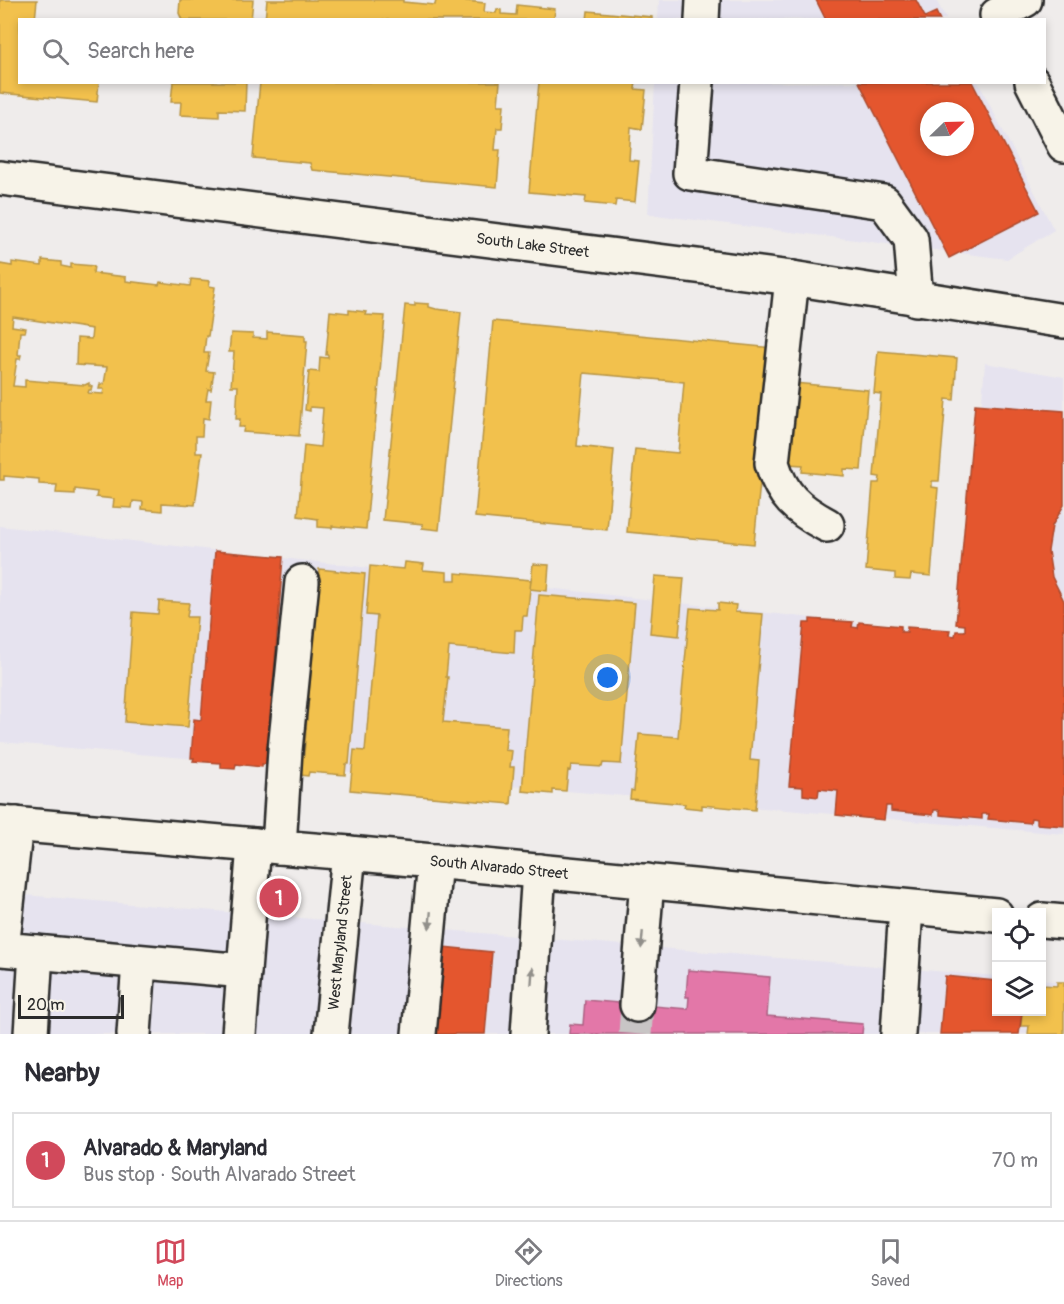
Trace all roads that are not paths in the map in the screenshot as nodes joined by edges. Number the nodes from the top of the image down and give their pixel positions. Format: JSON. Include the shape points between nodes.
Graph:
{"nodes":[{"id":1,"x":704,"y":0,"type":"edge"},
{"id":2,"x":702,"y":18,"type":"edge"},
{"id":3,"x":697,"y":84,"type":"edge"},
{"id":4,"x":1033,"y":84,"type":"edge"},
{"id":5,"x":1064,"y":145,"type":"edge"},
{"id":6,"x":0,"y":178,"type":"edge"},
{"id":7,"x":792,"y":278,"type":"junction"},
{"id":8,"x":916,"y":299,"type":"junction"},
{"id":9,"x":1064,"y":321,"type":"edge"},
{"id":10,"x":827,"y":525,"type":"dead end"},
{"id":11,"x":302,"y":582,"type":"dead end"},
{"id":12,"x":8,"y":824,"type":"edge"},
{"id":13,"x":266,"y":846,"type":"junction"},
{"id":14,"x":349,"y":853,"type":"junction"},
{"id":15,"x":435,"y":861,"type":"junction"},
{"id":16,"x":539,"y":871,"type":"junction"},
{"id":17,"x":647,"y":881,"type":"junction"},
{"id":18,"x":906,"y":907,"type":"junction"},
{"id":19,"x":992,"y":915,"type":"edge"},
{"id":20,"x":1046,"y":920,"type":"edge"},
{"id":21,"x":1064,"y":922,"type":"edge"},
{"id":22,"x":36,"y":952,"type":"junction"},
{"id":23,"x":139,"y":962,"type":"junction"},
{"id":24,"x":244,"y":971,"type":"junction"},
{"id":25,"x":637,"y":1005,"type":"tunnel mouth"},
{"id":26,"x":31,"y":1034,"type":"edge"},
{"id":27,"x":134,"y":1034,"type":"edge"},
{"id":28,"x":239,"y":1034,"type":"edge"},
{"id":29,"x":331,"y":1034,"type":"edge"},
{"id":30,"x":419,"y":1034,"type":"edge"},
{"id":31,"x":528,"y":1034,"type":"edge"},
{"id":32,"x":898,"y":1034,"type":"edge"}],
"edges":[{"from":1,"to":2,"type":"street"},
{"from":3,"to":8,"type":"street","via":[[690,173],[884,202],[911,239]]},
{"from":4,"to":5,"type":"street"},
{"from":6,"to":7,"type":"street","name":"South Lake Street"},
{"from":7,"to":8,"type":"street","name":"South Lake Street"},
{"from":7,"to":10,"type":"street","via":[[772,463],[778,484],[796,504]]},
{"from":8,"to":9,"type":"street","name":"South Lake Street"},
{"from":11,"to":13,"type":"street","via":[[285,750]]},
{"from":12,"to":13,"type":"street","name":"South Alvarado Street"},
{"from":12,"to":22,"type":"street","via":[[2,949]]},
{"from":13,"to":14,"type":"street","name":"South Alvarado Street"},
{"from":13,"to":24,"type":"street"},
{"from":14,"to":15,"type":"street","name":"South Alvarado Street"},
{"from":14,"to":29,"type":"street","name":"West Maryland Street"},
{"from":15,"to":16,"type":"street","name":"South Alvarado Street"},
{"from":15,"to":30,"type":"street","one_way":true},
{"from":16,"to":17,"type":"street","name":"South Alvarado Street"},
{"from":31,"to":16,"type":"street","one_way":true},
{"from":17,"to":18,"type":"street","name":"South Alvarado Street"},
{"from":17,"to":25,"type":"street","one_way":true},
{"from":18,"to":19,"type":"street","name":"South Alvarado Street"},
{"from":18,"to":32,"type":"street"},
{"from":20,"to":21,"type":"street"},
{"from":22,"to":23,"type":"street"},
{"from":22,"to":26,"type":"street"},
{"from":23,"to":24,"type":"street"},
{"from":23,"to":27,"type":"street"},
{"from":24,"to":28,"type":"street"}]}
